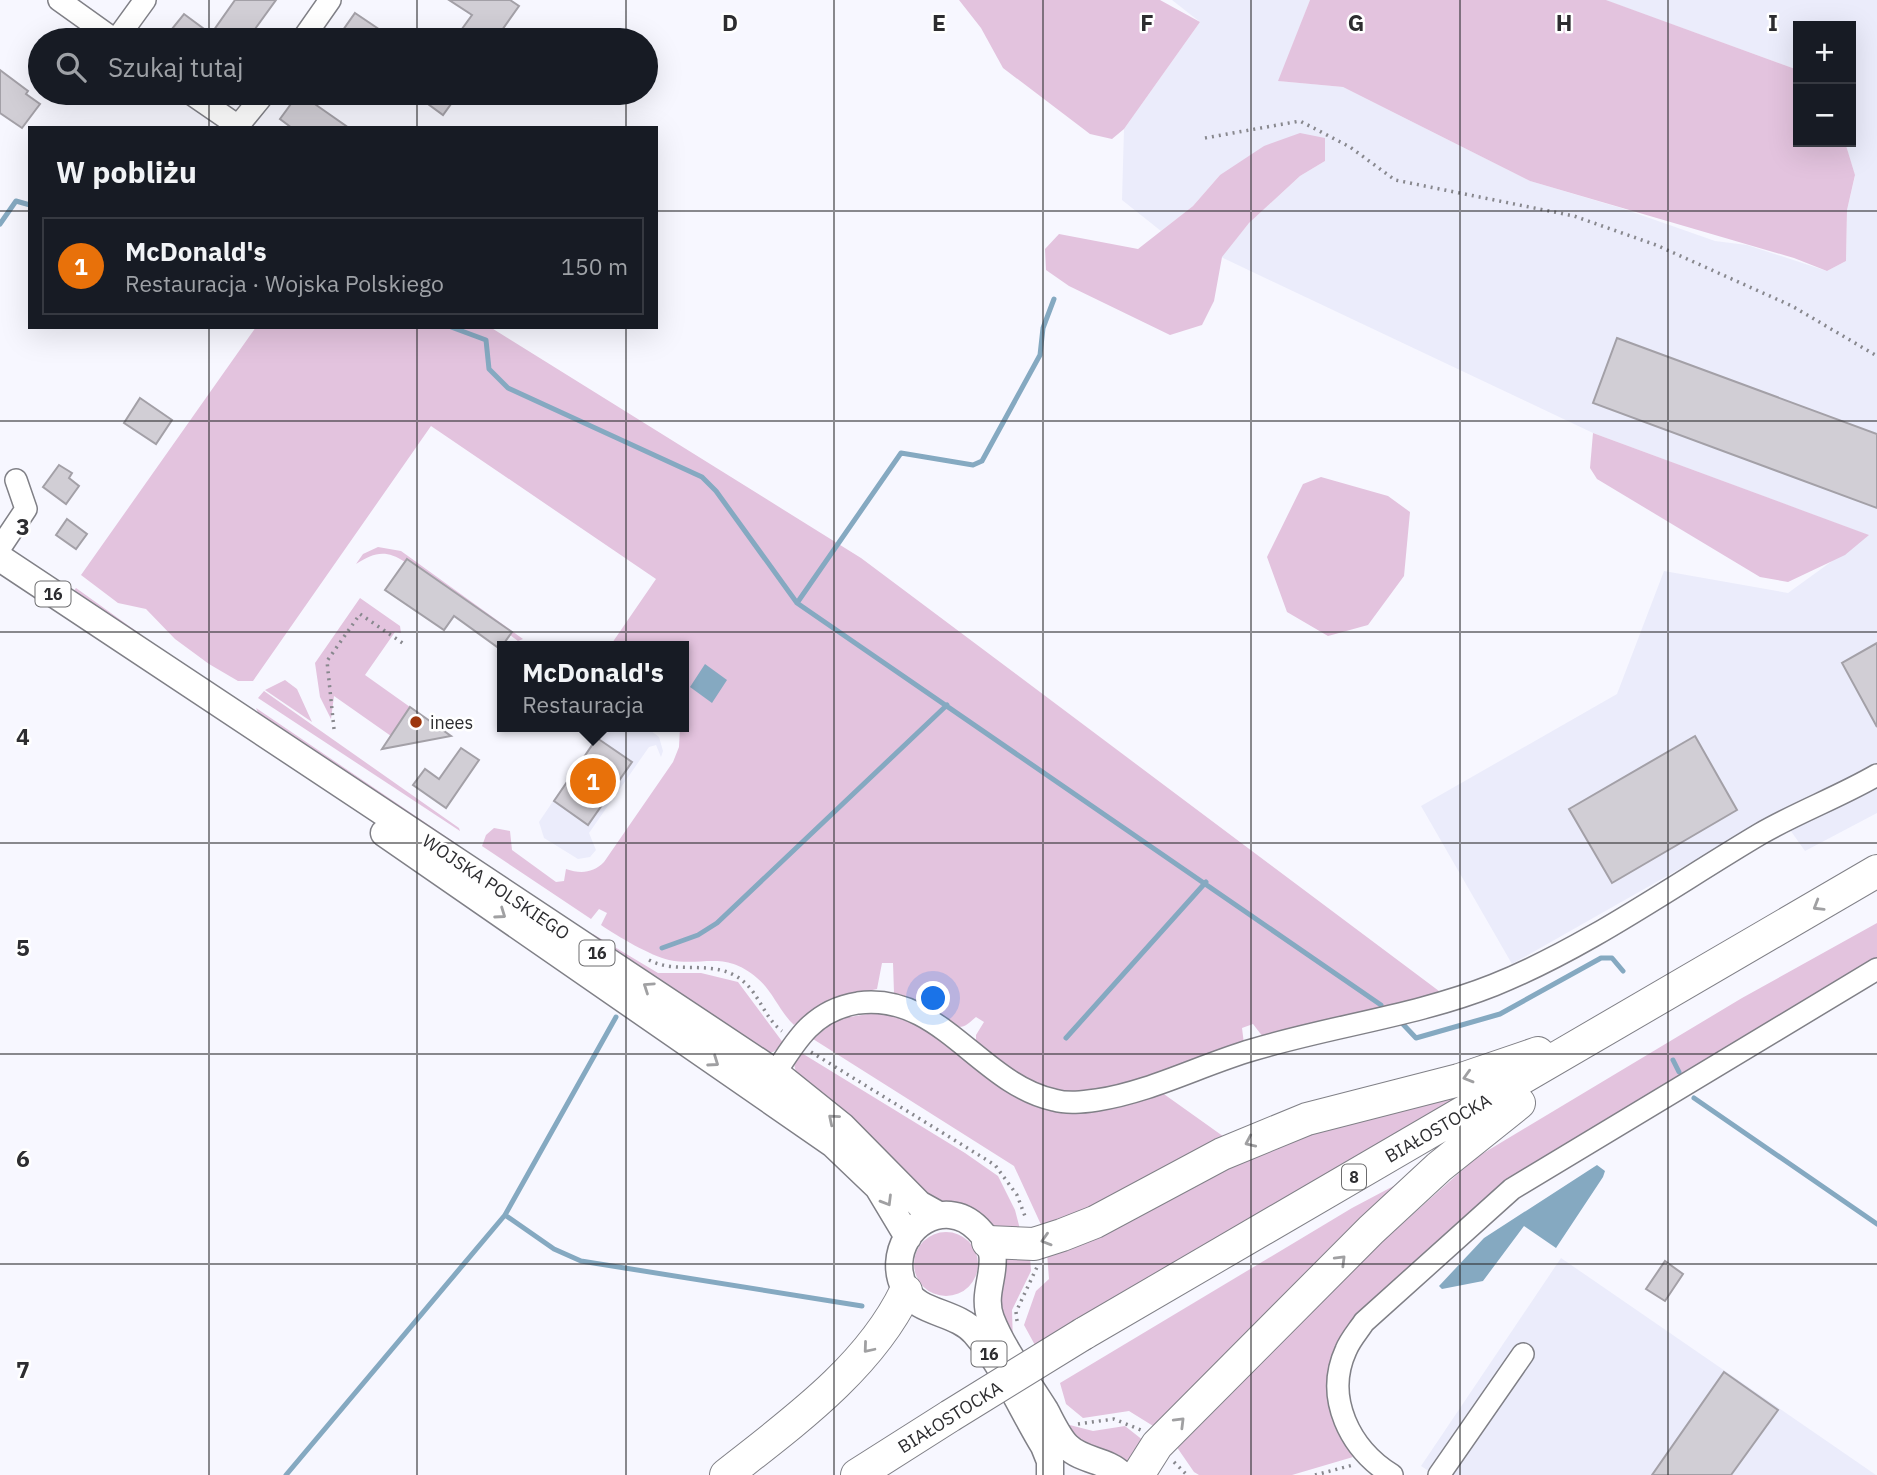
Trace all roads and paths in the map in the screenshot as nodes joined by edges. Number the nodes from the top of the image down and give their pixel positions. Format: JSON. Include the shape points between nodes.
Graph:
{"nodes":[{"id":1,"x":59,"y":0,"type":"edge"},
{"id":2,"x":145,"y":0,"type":"edge"},
{"id":3,"x":330,"y":0,"type":"edge"},
{"id":4,"x":99,"y":28,"type":"edge"},
{"id":5,"x":125,"y":28,"type":"edge"},
{"id":6,"x":310,"y":28,"type":"edge"},
{"id":7,"x":207,"y":105,"type":"edge"},
{"id":8,"x":255,"y":105,"type":"edge"},
{"id":9,"x":238,"y":126,"type":"edge"},
{"id":10,"x":238,"y":126,"type":"edge"},
{"id":11,"x":1205,"y":138,"type":"dead end"},
{"id":12,"x":1877,"y":356,"type":"edge"},
{"id":13,"x":16,"y":480,"type":"dead end"},
{"id":14,"x":0,"y":548,"type":"edge"},
{"id":15,"x":0,"y":558,"type":"edge"},
{"id":16,"x":404,"y":645,"type":"dead end"},
{"id":17,"x":334,"y":729,"type":"dead end"},
{"id":18,"x":1877,"y":775,"type":"edge"},
{"id":19,"x":1877,"y":871,"type":"edge"},
{"id":20,"x":1877,"y":896,"type":"edge"},
{"id":21,"x":1877,"y":970,"type":"edge"},
{"id":22,"x":1624,"y":1020,"type":"junction"},
{"id":23,"x":768,"y":1084,"type":"junction"},
{"id":24,"x":1519,"y":1103,"type":"junction"},
{"id":25,"x":937,"y":1214,"type":"junction"},
{"id":26,"x":908,"y":1237,"type":"junction"},
{"id":27,"x":988,"y":1242,"type":"junction"},
{"id":28,"x":906,"y":1291,"type":"junction"},
{"id":29,"x":1087,"y":1342,"type":"junction"},
{"id":30,"x":1523,"y":1354,"type":"dead end"},
{"id":31,"x":955,"y":1424,"type":"junction"},
{"id":32,"x":1051,"y":1440,"type":"junction"},
{"id":33,"x":1366,"y":1455,"type":"junction"},
{"id":34,"x":726,"y":1475,"type":"edge"},
{"id":35,"x":857,"y":1475,"type":"edge"},
{"id":36,"x":891,"y":1475,"type":"edge"},
{"id":37,"x":1050,"y":1475,"type":"edge"},
{"id":38,"x":1122,"y":1475,"type":"edge"},
{"id":39,"x":1138,"y":1475,"type":"edge"},
{"id":40,"x":1315,"y":1475,"type":"edge"},
{"id":41,"x":1392,"y":1475,"type":"edge"},
{"id":42,"x":1439,"y":1475,"type":"edge"}],
"edges":[{"from":1,"to":4,"type":"street"},
{"from":2,"to":5,"type":"street"},
{"from":3,"to":6,"type":"street"},
{"from":7,"to":9,"type":"street"},
{"from":8,"to":10,"type":"street"},
{"from":11,"to":12,"type":"path","via":[[1300,121],[1350,147],[1395,180],[1574,216],[1656,245],[1792,306]]},
{"from":13,"to":14,"type":"street","via":[[26,509]]},
{"from":15,"to":23,"type":"main road","name":"WOJSKA POLSKIEGO","number":"16","via":[[240,715],[451,868]]},
{"from":16,"to":17,"type":"path","via":[[360,614],[327,661]]},
{"from":18,"to":23,"type":"street","via":[[1785,820],[1565,951],[1492,986],[1263,1047],[1124,1094],[1074,1103],[1052,1100],[989,1066],[929,1018],[889,1002],[850,1004],[821,1017],[796,1042]]},
{"from":19,"to":22,"type":"highway","name":"BIAŁOSTOCKA","number":"8","one_way":true},
{"from":20,"to":24,"type":"highway","name":"BIAŁOSTOCKA","number":"8"},
{"from":21,"to":33,"type":"street","via":[[1512,1189],[1364,1322],[1346,1349],[1339,1409]]},
{"from":22,"to":27,"type":"highway","one_way":true,"via":[[1499,1068],[1277,1130],[1062,1235],[1034,1244]]},
{"from":22,"to":29,"type":"highway","name":"BIAŁOSTOCKA","number":"8"},
{"from":25,"to":23,"type":"main road","name":"WOJSKA POLSKIEGO","number":"16","one_way":true,"via":[[919,1203],[842,1126]]},
{"from":23,"to":26,"type":"main road","name":"WOJSKA POLSKIEGO","number":"16","one_way":true,"via":[[878,1187]]},
{"from":24,"to":29,"type":"highway","name":"BIAŁOSTOCKA","number":"8"},
{"from":39,"to":24,"type":"highway","one_way":true,"via":[[1157,1445],[1371,1230],[1439,1167]]},
{"from":25,"to":26,"type":"main road","via":[[924,1219]]},
{"from":25,"to":27,"type":"main road","number":"16","via":[[969,1221]]},
{"from":26,"to":28,"type":"main road","via":[[899,1263]]},
{"from":27,"to":32,"type":"main road","number":"16","via":[[994,1264],[988,1291],[991,1319]]},
{"from":28,"to":32,"type":"main road","number":"16","via":[[926,1307],[954,1316],[975,1333]]},
{"from":28,"to":34,"type":"highway","one_way":true,"via":[[894,1318],[857,1362],[789,1426]]},
{"from":29,"to":31,"type":"highway","name":"BIAŁOSTOCKA","number":"8","bridge":true},
{"from":30,"to":42,"type":"street"},
{"from":31,"to":35,"type":"highway","name":"BIAŁOSTOCKA","number":"8"},
{"from":31,"to":36,"type":"highway","name":"BIAŁOSTOCKA","number":"8"},
{"from":32,"to":37,"type":"main road","number":"16"},
{"from":32,"to":38,"type":"main road","number":"16","via":[[1113,1466]]},
{"from":33,"to":40,"type":"path","via":[[1357,1464]]},
{"from":33,"to":41,"type":"street"}]}
